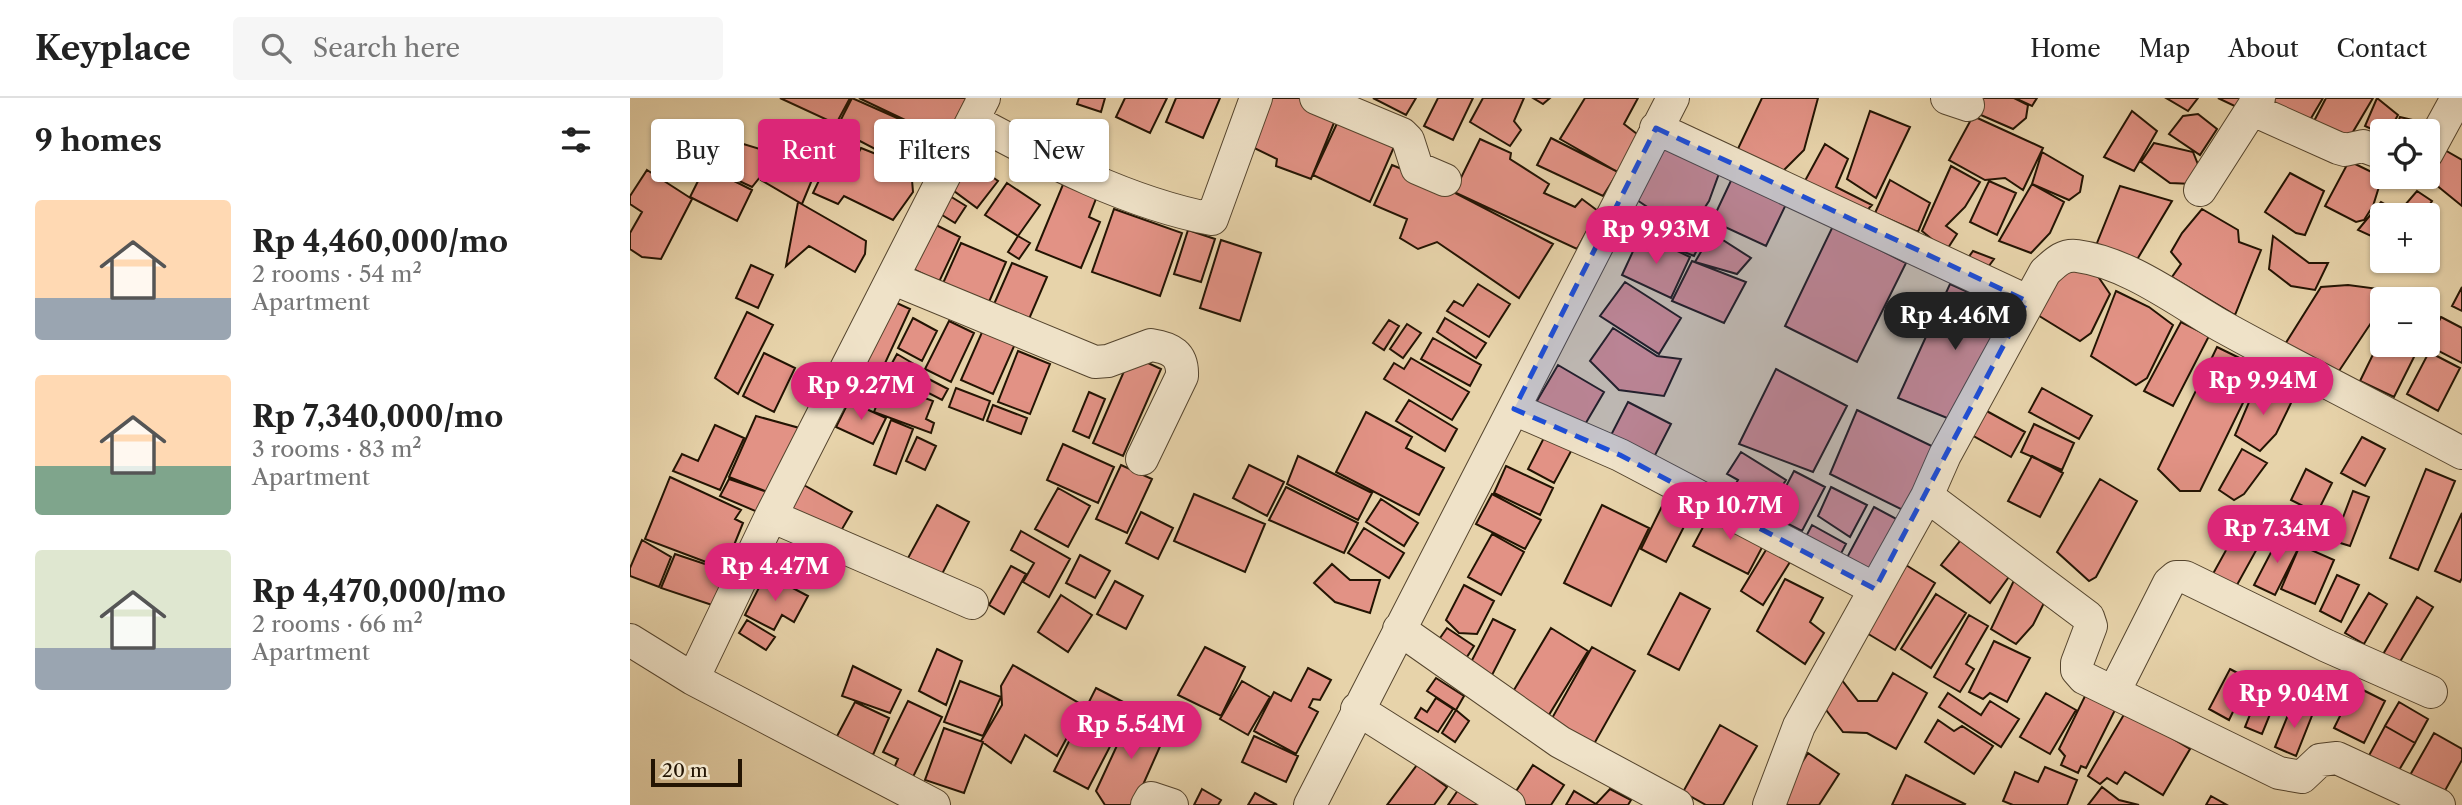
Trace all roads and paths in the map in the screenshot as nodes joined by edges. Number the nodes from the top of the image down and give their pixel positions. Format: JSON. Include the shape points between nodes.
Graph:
{"nodes":[{"id":1,"x":1256,"y":98,"type":"edge"},
{"id":2,"x":1316,"y":98,"type":"edge"},
{"id":3,"x":1673,"y":98,"type":"edge"},
{"id":4,"x":2457,"y":98,"type":"edge"},
{"id":5,"x":2256,"y":104,"type":"edge"},
{"id":6,"x":979,"y":110,"type":"edge"},
{"id":7,"x":1656,"y":128,"type":"junction"},
{"id":8,"x":2440,"y":129,"type":"edge"},
{"id":9,"x":2370,"y":149,"type":"edge"},
{"id":10,"x":1446,"y":180,"type":"dead end"},
{"id":11,"x":2200,"y":190,"type":"dead end"},
{"id":12,"x":894,"y":279,"type":"junction"},
{"id":13,"x":2027,"y":301,"type":"junction"},
{"id":14,"x":1514,"y":409,"type":"junction"},
{"id":15,"x":2462,"y":453,"type":"edge"},
{"id":16,"x":1142,"y":459,"type":"dead end"},
{"id":17,"x":1927,"y":496,"type":"junction"},
{"id":18,"x":771,"y":516,"type":"junction"},
{"id":19,"x":1875,"y":589,"type":"junction"},
{"id":20,"x":972,"y":603,"type":"dead end"},
{"id":21,"x":1399,"y":629,"type":"junction"},
{"id":22,"x":630,"y":640,"type":"edge"},
{"id":23,"x":693,"y":679,"type":"junction"},
{"id":24,"x":2115,"y":690,"type":"junction"},
{"id":25,"x":2431,"y":692,"type":"dead end"},
{"id":26,"x":1357,"y":709,"type":"junction"},
{"id":27,"x":934,"y":805,"type":"edge"},
{"id":28,"x":1147,"y":805,"type":"edge"},
{"id":29,"x":1172,"y":805,"type":"edge"},
{"id":30,"x":1310,"y":805,"type":"edge"},
{"id":31,"x":1509,"y":805,"type":"edge"},
{"id":32,"x":1677,"y":805,"type":"edge"},
{"id":33,"x":1769,"y":805,"type":"edge"},
{"id":34,"x":2439,"y":805,"type":"edge"}],
"edges":[{"from":1,"to":6,"type":"street","via":[[1212,219],[1055,165]]},
{"from":2,"to":10,"type":"street","via":[[1402,134],[1417,168]]},
{"from":3,"to":7,"type":"street"},
{"from":4,"to":8,"type":"street"},
{"from":5,"to":9,"type":"street","via":[[2338,148]]},
{"from":5,"to":11,"type":"street"},
{"from":6,"to":12,"type":"street"},
{"from":7,"to":13,"type":"street"},
{"from":7,"to":14,"type":"street"},
{"from":12,"to":16,"type":"street","via":[[1095,362],[1151,345],[1176,354],[1183,362],[1182,376]]},
{"from":12,"to":18,"type":"street"},
{"from":13,"to":15,"type":"street","via":[[2045,272],[2062,258],[2074,255],[2099,261]]},
{"from":13,"to":17,"type":"street"},
{"from":14,"to":19,"type":"street","via":[[1620,455]]},
{"from":14,"to":21,"type":"street"},
{"from":17,"to":19,"type":"street"},
{"from":17,"to":24,"type":"street","via":[[2088,617],[2091,626],[2077,670],[2084,678]]},
{"from":18,"to":20,"type":"street"},
{"from":18,"to":23,"type":"street"},
{"from":19,"to":33,"type":"street","via":[[1799,726]]},
{"from":21,"to":26,"type":"street"},
{"from":21,"to":32,"type":"street","via":[[1560,742]]},
{"from":22,"to":23,"type":"street"},
{"from":23,"to":27,"type":"street"},
{"from":24,"to":25,"type":"street","via":[[2169,583],[2185,577]]},
{"from":24,"to":34,"type":"street","via":[[2279,772],[2301,777],[2320,760],[2337,758]]},
{"from":26,"to":30,"type":"street"},
{"from":26,"to":31,"type":"street"},
{"from":28,"to":29,"type":"street","via":[[1151,798]]}]}
